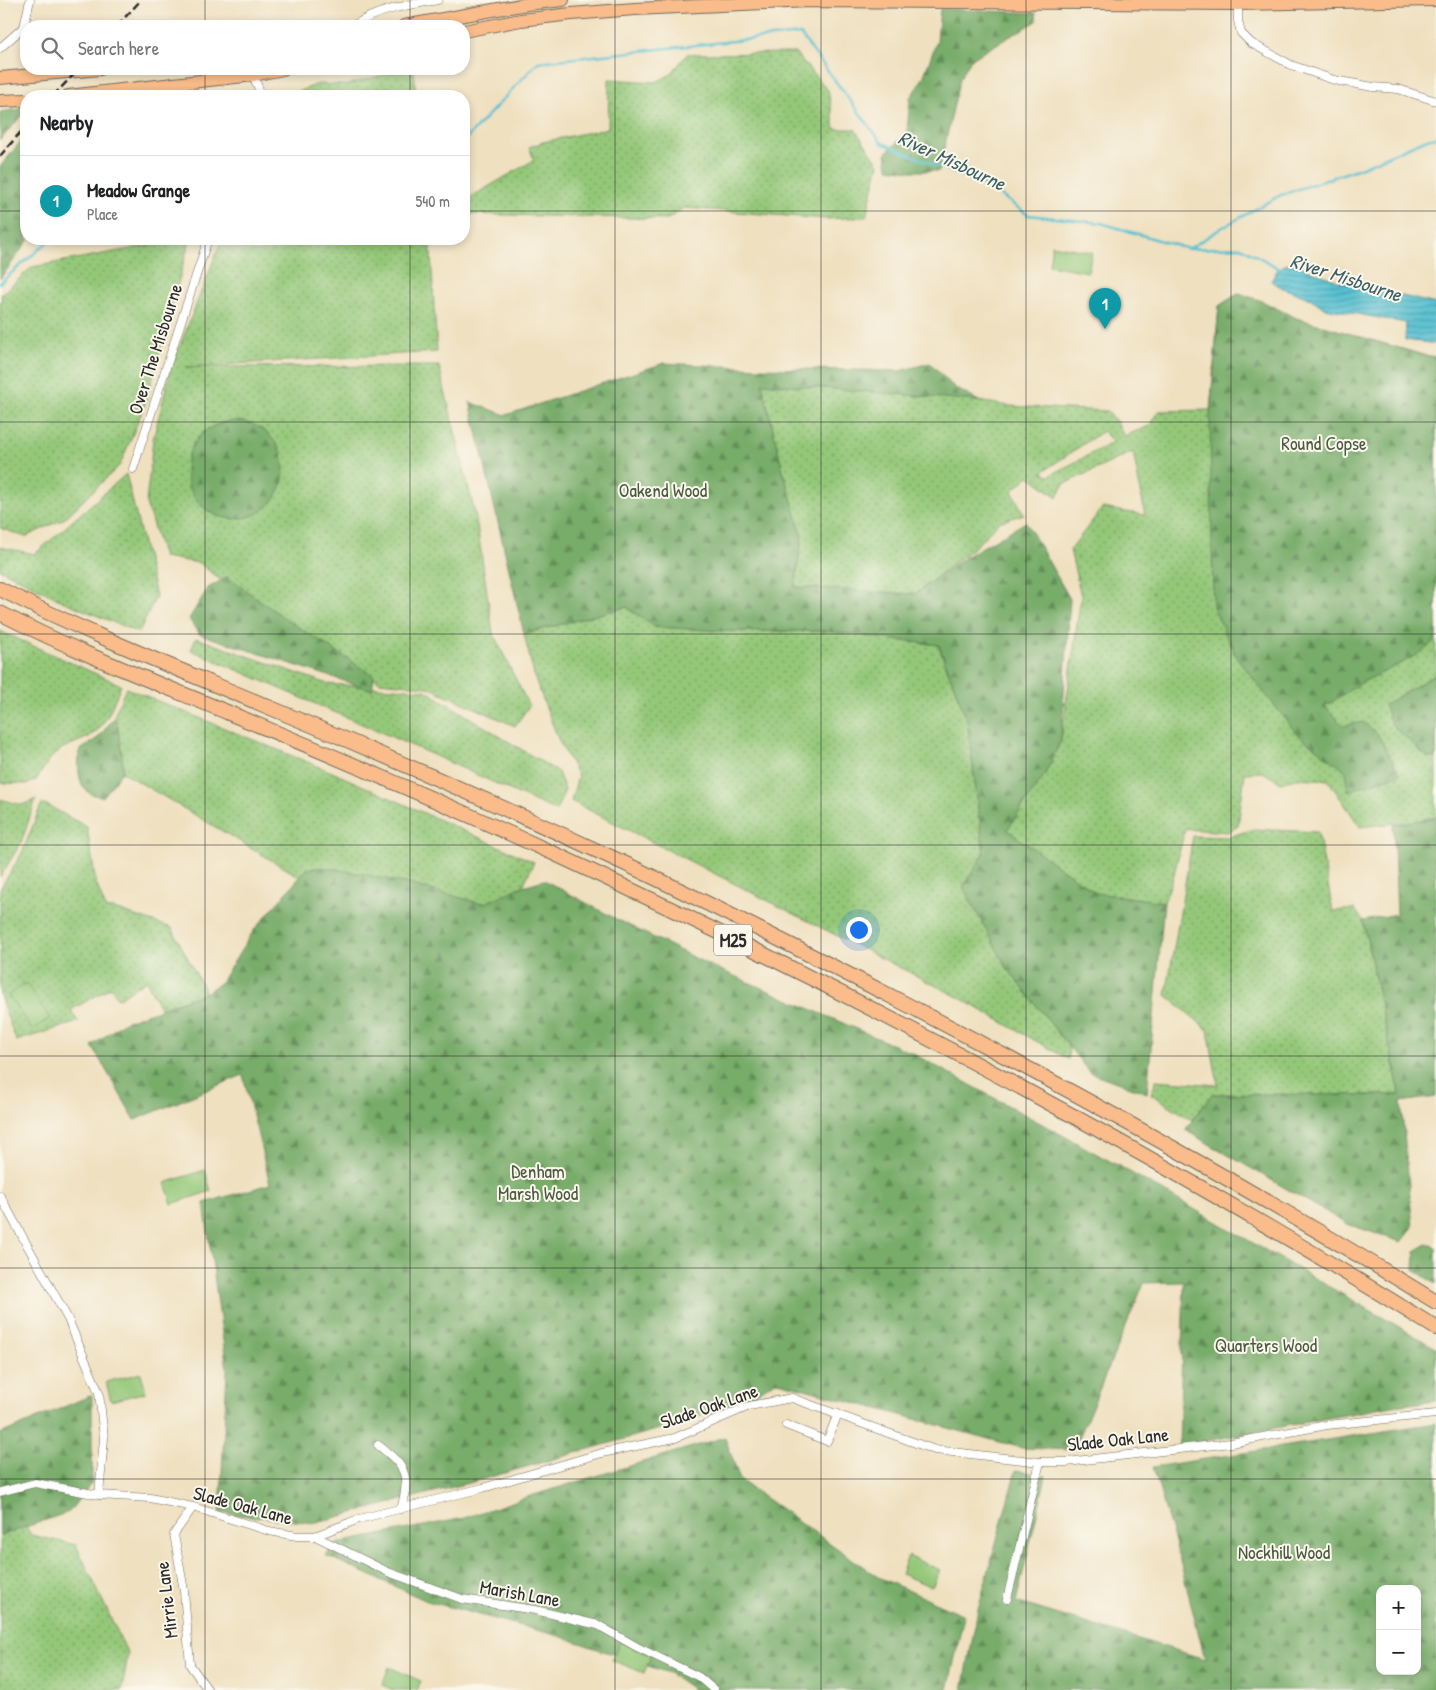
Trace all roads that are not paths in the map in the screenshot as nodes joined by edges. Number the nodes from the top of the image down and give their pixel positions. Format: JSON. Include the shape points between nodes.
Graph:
{"nodes":[{"id":1,"x":30,"y":0,"type":"edge"},
{"id":2,"x":438,"y":0,"type":"edge"},
{"id":3,"x":564,"y":0,"type":"edge"},
{"id":4,"x":1436,"y":0,"type":"edge"},
{"id":5,"x":1238,"y":4,"type":"junction"},
{"id":6,"x":26,"y":20,"type":"edge"},
{"id":7,"x":364,"y":20,"type":"edge"},
{"id":8,"x":438,"y":20,"type":"edge"},
{"id":9,"x":20,"y":30,"type":"edge"},
{"id":10,"x":470,"y":30,"type":"edge"},
{"id":11,"x":0,"y":48,"type":"edge"},
{"id":12,"x":33,"y":75,"type":"edge"},
{"id":13,"x":229,"y":75,"type":"edge"},
{"id":14,"x":253,"y":75,"type":"edge"},
{"id":15,"x":0,"y":78,"type":"edge"},
{"id":16,"x":114,"y":90,"type":"edge"},
{"id":17,"x":259,"y":90,"type":"edge"},
{"id":18,"x":20,"y":100,"type":"edge"},
{"id":19,"x":0,"y":101,"type":"edge"},
{"id":20,"x":1436,"y":101,"type":"edge"},
{"id":21,"x":206,"y":245,"type":"edge"},
{"id":22,"x":133,"y":469,"type":"dead end"},
{"id":23,"x":0,"y":589,"type":"edge"},
{"id":24,"x":0,"y":613,"type":"edge"},
{"id":25,"x":0,"y":1196,"type":"edge"},
{"id":26,"x":1436,"y":1302,"type":"edge"},
{"id":27,"x":1436,"y":1328,"type":"edge"},
{"id":28,"x":838,"y":1414,"type":"junction"},
{"id":29,"x":1436,"y":1414,"type":"edge"},
{"id":30,"x":786,"y":1425,"type":"dead end"},
{"id":31,"x":378,"y":1445,"type":"dead end"},
{"id":32,"x":1040,"y":1462,"type":"junction"},
{"id":33,"x":0,"y":1492,"type":"edge"},
{"id":34,"x":99,"y":1495,"type":"junction"},
{"id":35,"x":193,"y":1507,"type":"junction"},
{"id":36,"x":401,"y":1509,"type":"junction"},
{"id":37,"x":315,"y":1536,"type":"junction"},
{"id":38,"x":1007,"y":1599,"type":"dead end"},
{"id":39,"x":208,"y":1690,"type":"edge"},
{"id":40,"x":714,"y":1690,"type":"edge"}],
"edges":[{"from":1,"to":6,"type":"street"},
{"from":2,"to":7,"type":"street","via":[[377,13]]},
{"from":3,"to":8,"type":"highway"},
{"from":4,"to":5,"type":"highway"},
{"from":5,"to":10,"type":"highway","via":[[809,1],[571,14]]},
{"from":5,"to":20,"type":"street","via":[[1241,32],[1251,43],[1291,65],[1334,80],[1398,89]]},
{"from":9,"to":11,"type":"street"},
{"from":12,"to":15,"type":"highway"},
{"from":13,"to":16,"type":"highway"},
{"from":14,"to":17,"type":"street"},
{"from":18,"to":19,"type":"highway"},
{"from":21,"to":22,"type":"street","name":"Over The Misbourne"},
{"from":23,"to":26,"type":"highway","number":"M25","via":[[80,628],[502,808],[628,865],[804,952],[1178,1150]]},
{"from":24,"to":27,"type":"highway","number":"M25","via":[[115,666],[508,833],[808,976],[1177,1173]]},
{"from":25,"to":34,"type":"street","via":[[68,1319],[99,1392],[104,1438]]},
{"from":28,"to":30,"type":"street","via":[[827,1441]]},
{"from":28,"to":32,"type":"street","name":"Slade Oak Lane","via":[[934,1450]]},
{"from":28,"to":36,"type":"street","name":"Slade Oak Lane","via":[[792,1398],[749,1406],[675,1438],[602,1453]]},
{"from":29,"to":32,"type":"street","name":"Slade Oak Lane","via":[[1327,1425],[1231,1443],[1067,1462]]},
{"from":31,"to":36,"type":"street","via":[[397,1460],[405,1474]]},
{"from":32,"to":38,"type":"street"},
{"from":33,"to":34,"type":"street","name":"Slade Oak Lane","via":[[35,1483]]},
{"from":34,"to":35,"type":"street","name":"Slade Oak Lane","via":[[150,1498]]},
{"from":35,"to":37,"type":"street","name":"Slade Oak Lane","via":[[269,1531]]},
{"from":35,"to":39,"type":"street","name":"Mirrie Lane","via":[[174,1534],[184,1591],[190,1665]]},
{"from":36,"to":37,"type":"street","name":"Slade Oak Lane","via":[[360,1519]]},
{"from":37,"to":40,"type":"street","name":"Marish Lane","via":[[388,1572],[462,1599],[535,1610],[598,1625],[699,1677]]}]}
